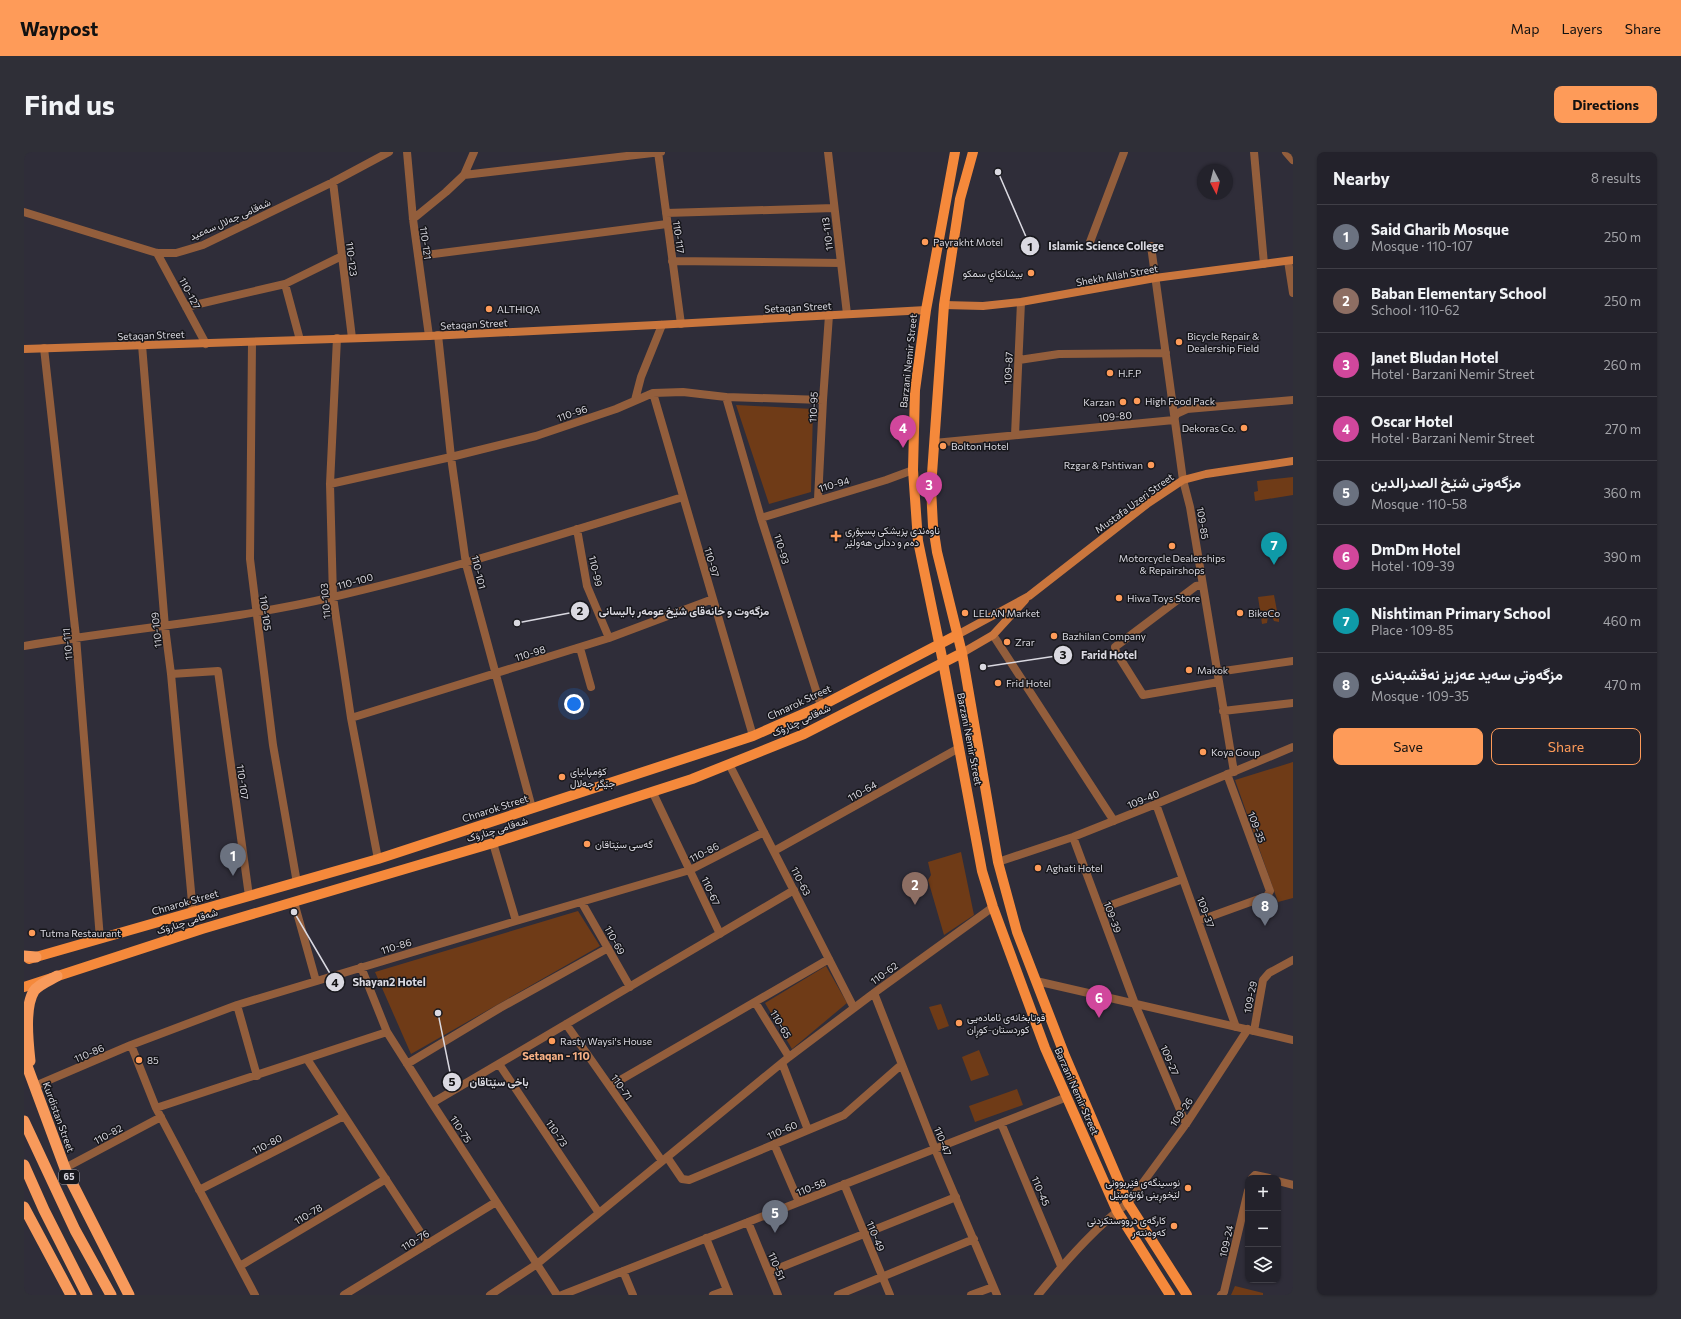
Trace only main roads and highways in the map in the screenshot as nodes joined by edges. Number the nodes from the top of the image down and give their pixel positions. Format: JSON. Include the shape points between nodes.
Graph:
{"nodes":[{"id":1,"x":955,"y":152,"type":"edge"},
{"id":2,"x":973,"y":152,"type":"edge"},
{"id":3,"x":1291,"y":260,"type":"edge"},
{"id":4,"x":944,"y":305,"type":"junction"},
{"id":5,"x":926,"y":310,"type":"junction"},
{"id":6,"x":24,"y":349,"type":"edge"},
{"id":7,"x":1293,"y":462,"type":"edge"},
{"id":8,"x":1029,"y":596,"type":"junction"},
{"id":9,"x":957,"y":635,"type":"junction"},
{"id":10,"x":939,"y":646,"type":"junction"},
{"id":11,"x":962,"y":653,"type":"junction"},
{"id":12,"x":943,"y":662,"type":"junction"},
{"id":13,"x":24,"y":956,"type":"edge"},
{"id":14,"x":36,"y":957,"type":"junction"},
{"id":15,"x":24,"y":961,"type":"edge"},
{"id":16,"x":57,"y":976,"type":"junction"},
{"id":17,"x":24,"y":987,"type":"edge"},
{"id":18,"x":24,"y":1053,"type":"edge"},
{"id":19,"x":34,"y":1083,"type":"junction"},
{"id":20,"x":24,"y":1121,"type":"edge"},
{"id":21,"x":24,"y":1166,"type":"edge"},
{"id":22,"x":24,"y":1207,"type":"edge"},
{"id":23,"x":71,"y":1295,"type":"edge"},
{"id":24,"x":87,"y":1295,"type":"edge"},
{"id":25,"x":111,"y":1295,"type":"edge"},
{"id":26,"x":129,"y":1295,"type":"edge"},
{"id":27,"x":1170,"y":1295,"type":"edge"},
{"id":28,"x":1187,"y":1295,"type":"edge"}],
"edges":[{"from":1,"to":5,"type":"main road","name":"Barzani Nemir Street"},
{"from":2,"to":4,"type":"main road","name":"Barzani Nemir Street","via":[[960,199]]},
{"from":3,"to":4,"type":"main road","name":"Shekh Allah Street","via":[[1155,278],[1021,302],[983,306]]},
{"from":4,"to":9,"type":"main road","name":"Barzani Nemir Street","via":[[931,488],[937,552]]},
{"from":5,"to":6,"type":"main road","name":"Setaqan Street","via":[[429,336]]},
{"from":5,"to":10,"type":"main road","name":"Barzani Nemir Street","via":[[915,390],[912,470],[918,541]]},
{"from":7,"to":8,"type":"main road","name":"Mustafa Uzeri Street","via":[[1206,474],[1183,480],[1153,500]]},
{"from":8,"to":9,"type":"main road"},
{"from":8,"to":11,"type":"main road","via":[[993,635]]},
{"from":9,"to":10,"type":"main road","name":"Chnarok Street"},
{"from":9,"to":11,"type":"main road","name":"Barzani Nemir Street"},
{"from":10,"to":12,"type":"main road","name":"Barzani Nemir Street"},
{"from":10,"to":14,"type":"main road","name":"Chnarok Street","via":[[820,706],[753,736],[378,859]]},
{"from":11,"to":12,"type":"main road","name":"شەقامی چنارۆک"},
{"from":11,"to":28,"type":"main road","name":"Barzani Nemir Street","via":[[998,862],[1018,932],[1065,1056],[1128,1203]]},
{"from":12,"to":16,"type":"main road","name":"شەقامی چنارۆک","via":[[804,734],[653,793],[202,929]]},
{"from":12,"to":27,"type":"main road","name":"Barzani Nemir Street","via":[[982,871],[993,907],[1045,1048],[1117,1212]]},
{"from":13,"to":14,"type":"highway"},
{"from":14,"to":15,"type":"main road","name":"Chnarok Street"},
{"from":16,"to":17,"type":"main road","name":"شەقامی چنارۆک"},
{"from":16,"to":19,"type":"highway","via":[[34,990],[28,1004],[26,1024]]},
{"from":18,"to":19,"type":"highway","name":"Kurdistan Street","number":"65"},
{"from":19,"to":26,"type":"highway","name":"Kurdistan Street","number":"65","via":[[65,1168]]},
{"from":20,"to":25,"type":"highway","number":"65","via":[[75,1230]]},
{"from":21,"to":24,"type":"highway"},
{"from":22,"to":23,"type":"highway"}]}
